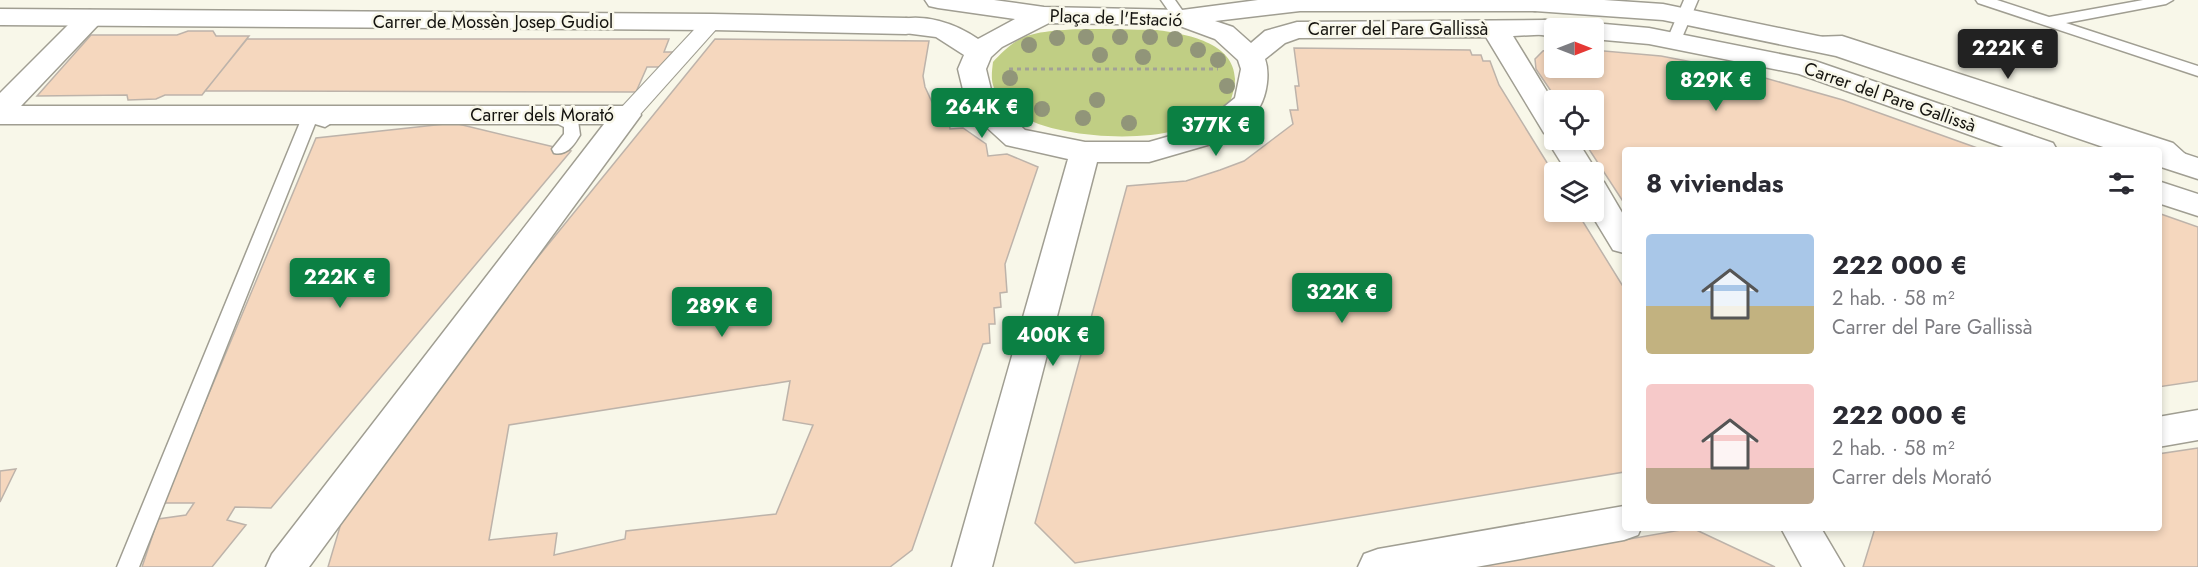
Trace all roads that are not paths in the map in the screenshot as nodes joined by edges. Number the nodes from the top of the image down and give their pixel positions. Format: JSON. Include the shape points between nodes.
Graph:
{"nodes":[{"id":1,"x":938,"y":0,"type":"edge"},
{"id":2,"x":1266,"y":0,"type":"edge"},
{"id":3,"x":1983,"y":0,"type":"edge"},
{"id":4,"x":2166,"y":0,"type":"edge"},
{"id":5,"x":1300,"y":3,"type":"junction"},
{"id":6,"x":1631,"y":4,"type":"edge"},
{"id":7,"x":1174,"y":8,"type":"edge"},
{"id":8,"x":1044,"y":15,"type":"junction"},
{"id":9,"x":0,"y":17,"type":"edge"},
{"id":10,"x":90,"y":18,"type":"junction"},
{"id":11,"x":1683,"y":19,"type":"edge"},
{"id":12,"x":712,"y":22,"type":"junction"},
{"id":13,"x":2049,"y":22,"type":"junction"},
{"id":14,"x":1494,"y":28,"type":"junction"},
{"id":15,"x":1544,"y":28,"type":"edge"},
{"id":16,"x":1604,"y":32,"type":"edge"},
{"id":17,"x":1813,"y":42,"type":"junction"},
{"id":18,"x":975,"y":61,"type":"junction"},
{"id":19,"x":1253,"y":63,"type":"junction"},
{"id":20,"x":2198,"y":71,"type":"edge"},
{"id":21,"x":0,"y":110,"type":"edge"},
{"id":22,"x":1544,"y":110,"type":"edge"},
{"id":23,"x":0,"y":116,"type":"edge"},
{"id":24,"x":311,"y":116,"type":"junction"},
{"id":25,"x":627,"y":116,"type":"junction"},
{"id":26,"x":2033,"y":147,"type":"edge"},
{"id":27,"x":2134,"y":147,"type":"edge"},
{"id":28,"x":560,"y":149,"type":"dead end"},
{"id":29,"x":1085,"y":152,"type":"junction"},
{"id":30,"x":2162,"y":156,"type":"edge"},
{"id":31,"x":2195,"y":168,"type":"edge"},
{"id":32,"x":2162,"y":192,"type":"edge"},
{"id":33,"x":2198,"y":205,"type":"edge"},
{"id":34,"x":1604,"y":208,"type":"edge"},
{"id":35,"x":1622,"y":239,"type":"edge"},
{"id":36,"x":2198,"y":425,"type":"edge"},
{"id":37,"x":2162,"y":431,"type":"edge"},
{"id":38,"x":1622,"y":523,"type":"edge"},
{"id":39,"x":1802,"y":531,"type":"edge"},
{"id":40,"x":128,"y":567,"type":"edge"},
{"id":41,"x":286,"y":567,"type":"edge"},
{"id":42,"x":972,"y":567,"type":"edge"},
{"id":43,"x":1378,"y":567,"type":"edge"},
{"id":44,"x":1824,"y":567,"type":"edge"}],
"edges":[{"from":1,"to":8,"type":"street"},
{"from":2,"to":5,"type":"lane"},
{"from":3,"to":13,"type":"lane"},
{"from":4,"to":13,"type":"lane"},
{"from":5,"to":6,"type":"street","name":"Carrer del Pare Gallissà"},
{"from":5,"to":7,"type":"street","name":"Carrer del Pare Gallissà"},
{"from":6,"to":11,"type":"street","name":"Carrer del Pare Gallissà"},
{"from":7,"to":8,"type":"street","name":"Plaça de l'Estació"},
{"from":7,"to":19,"type":"street","name":"Plaça de l'Estació","via":[[1224,33]]},
{"from":8,"to":18,"type":"street","name":"Plaça de l'Estació","via":[[1000,36]]},
{"from":9,"to":10,"type":"street","name":"Carrer de Mossèn Josep Gudiol"},
{"from":10,"to":12,"type":"street","name":"Carrer de Mossèn Josep Gudiol"},
{"from":10,"to":21,"type":"street"},
{"from":11,"to":16,"type":"street","name":"Carrer del Pare Gallissà","via":[[1629,33]]},
{"from":11,"to":17,"type":"street","name":"Carrer del Pare Gallissà"},
{"from":11,"to":26,"type":"street","name":"Carrer del Pare Gallissà","via":[[1805,67]]},
{"from":12,"to":18,"type":"street","name":"Carrer de Mossèn Josep Gudiol","via":[[939,27],[964,41]]},
{"from":12,"to":25,"type":"street"},
{"from":13,"to":20,"type":"lane"},
{"from":14,"to":15,"type":"street","name":"Carrer del Pare Gallissà"},
{"from":14,"to":19,"type":"street","name":"Carrer del Pare Gallissà","via":[[1297,30],[1275,37]]},
{"from":14,"to":22,"type":"street"},
{"from":17,"to":27,"type":"street","name":"Carrer del Pare Gallissà"},
{"from":17,"to":31,"type":"lane","via":[[1853,43],[2167,147]]},
{"from":18,"to":29,"type":"street","via":[[981,106],[1016,138]]},
{"from":19,"to":29,"type":"street","via":[[1249,102],[1208,135],[1149,152]]},
{"from":23,"to":24,"type":"street","name":"Carrer dels Morató"},
{"from":24,"to":25,"type":"street","name":"Carrer dels Morató"},
{"from":24,"to":28,"type":"lane","via":[[327,123],[561,119],[572,125],[572,135]]},
{"from":24,"to":40,"type":"lane"},
{"from":25,"to":41,"type":"street","name":"Carrer dels Morató"},
{"from":29,"to":42,"type":"street"},
{"from":30,"to":31,"type":"street"},
{"from":32,"to":33,"type":"street"},
{"from":34,"to":35,"type":"street"},
{"from":36,"to":37,"type":"street"},
{"from":38,"to":43,"type":"street"},
{"from":39,"to":44,"type":"street"}]}
